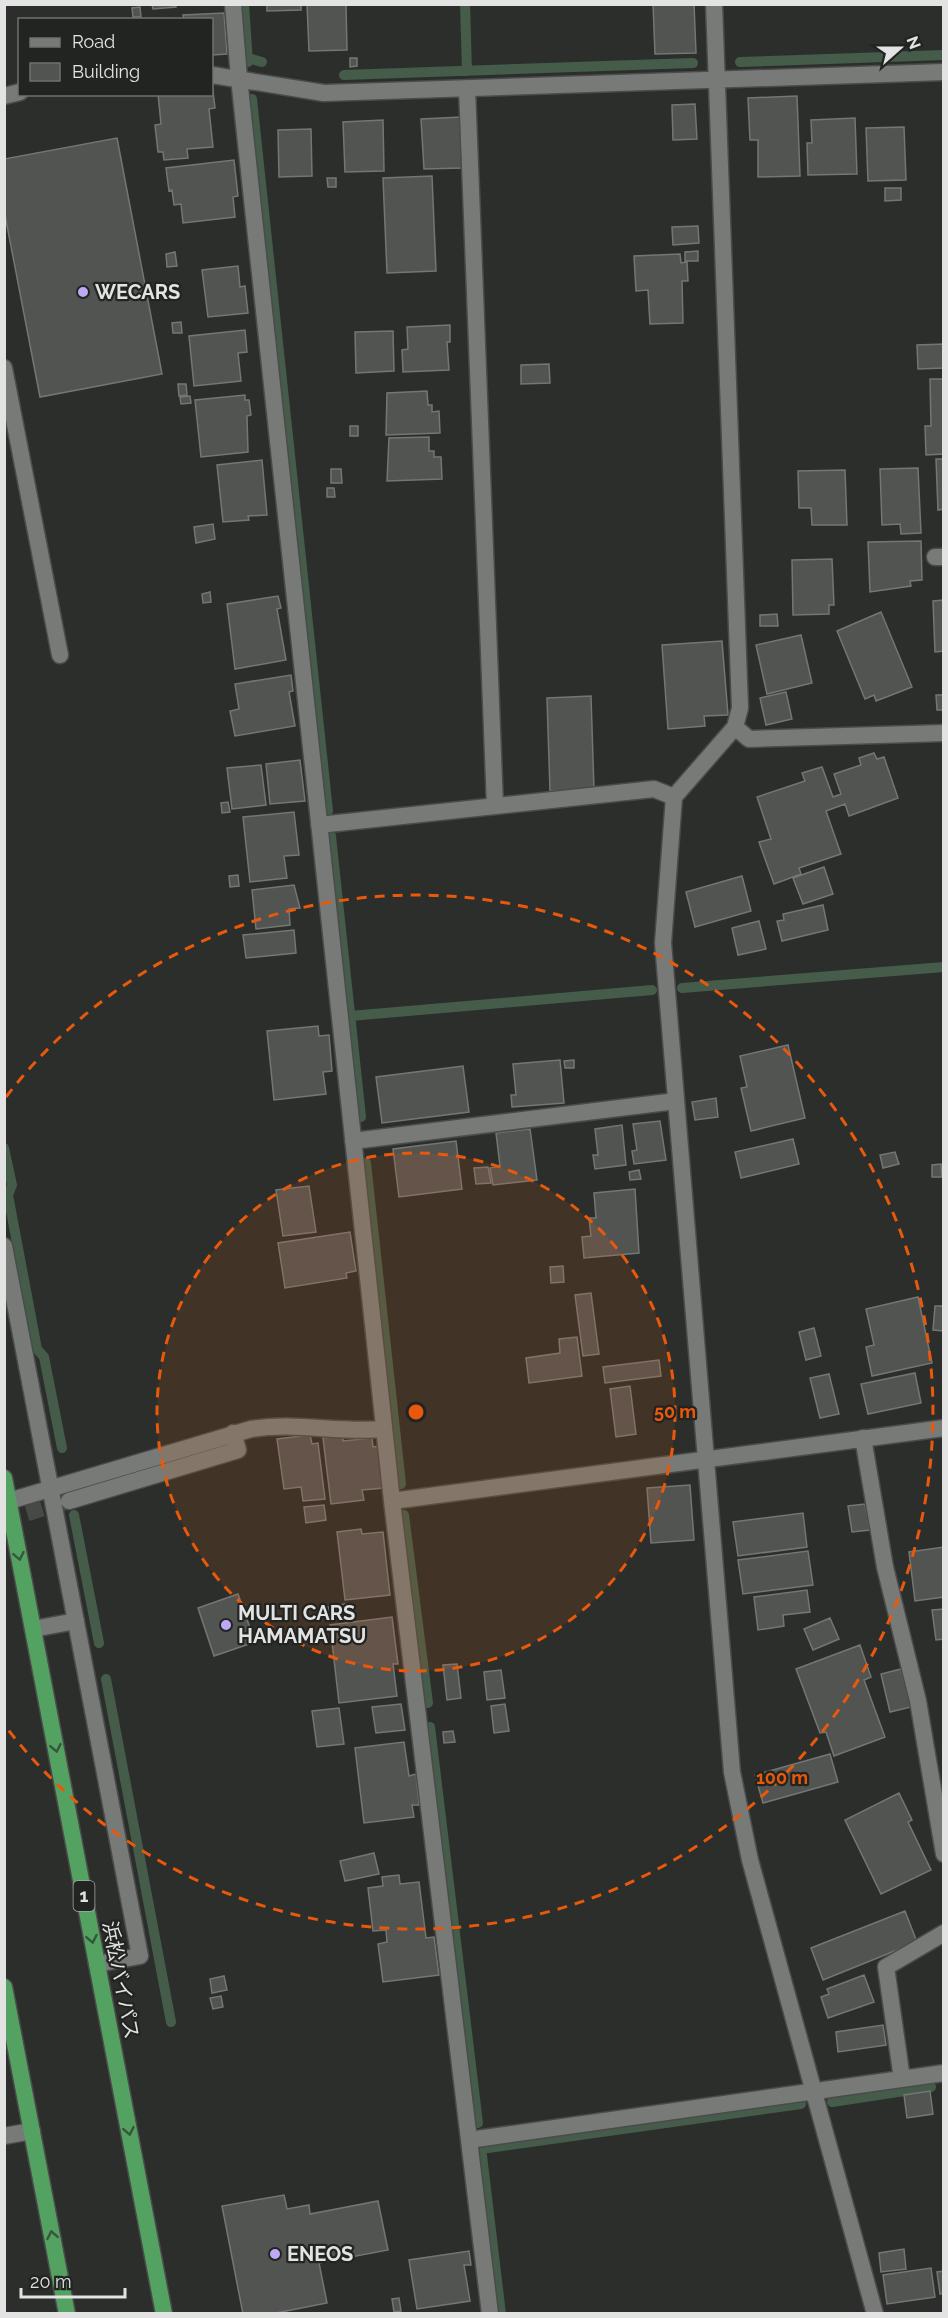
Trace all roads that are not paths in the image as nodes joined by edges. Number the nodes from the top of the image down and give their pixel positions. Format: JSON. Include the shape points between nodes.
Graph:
{"nodes":[{"id":1,"x":233,"y":4,"type":"edge"},
{"id":2,"x":714,"y":4,"type":"edge"},
{"id":3,"x":944,"y":72,"type":"edge"},
{"id":4,"x":213,"y":75,"type":"edge"},
{"id":5,"x":239,"y":78,"type":"junction"},
{"id":6,"x":717,"y":80,"type":"junction"},
{"id":7,"x":467,"y":88,"type":"junction"},
{"id":8,"x":4,"y":368,"type":"edge"},
{"id":9,"x":60,"y":655,"type":"dead end"},
{"id":10,"x":735,"y":727,"type":"junction"},
{"id":11,"x":944,"y":733,"type":"edge"},
{"id":12,"x":674,"y":796,"type":"junction"},
{"id":13,"x":495,"y":806,"type":"junction"},
{"id":14,"x":319,"y":825,"type":"junction"},
{"id":15,"x":676,"y":1101,"type":"junction"},
{"id":16,"x":353,"y":1141,"type":"junction"},
{"id":17,"x":4,"y":1246,"type":"edge"},
{"id":18,"x":944,"y":1428,"type":"edge"},
{"id":19,"x":384,"y":1429,"type":"junction"},
{"id":20,"x":233,"y":1433,"type":"junction"},
{"id":21,"x":863,"y":1438,"type":"junction"},
{"id":22,"x":705,"y":1459,"type":"junction"},
{"id":23,"x":4,"y":1478,"type":"edge"},
{"id":24,"x":51,"y":1489,"type":"junction"},
{"id":25,"x":9,"y":1501,"type":"junction"},
{"id":26,"x":69,"y":1501,"type":"tunnel mouth"},
{"id":27,"x":392,"y":1501,"type":"junction"},
{"id":28,"x":76,"y":1621,"type":"junction"},
{"id":29,"x":33,"y":1629,"type":"junction"},
{"id":30,"x":937,"y":1768,"type":"edge"},
{"id":31,"x":944,"y":1854,"type":"edge"},
{"id":32,"x":944,"y":1933,"type":"edge"},
{"id":33,"x":97,"y":1964,"type":"junction"},
{"id":34,"x":4,"y":1987,"type":"edge"},
{"id":35,"x":944,"y":2073,"type":"edge"},
{"id":36,"x":902,"y":2079,"type":"junction"},
{"id":37,"x":814,"y":2091,"type":"junction"},
{"id":38,"x":32,"y":2131,"type":"junction"},
{"id":39,"x":4,"y":2136,"type":"edge"},
{"id":40,"x":469,"y":2140,"type":"junction"},
{"id":41,"x":67,"y":2313,"type":"edge"},
{"id":42,"x":164,"y":2313,"type":"edge"},
{"id":43,"x":490,"y":2313,"type":"edge"},
{"id":44,"x":875,"y":2313,"type":"edge"}],
"edges":[{"from":1,"to":5,"type":"street"},
{"from":2,"to":6,"type":"street"},
{"from":3,"to":6,"type":"street"},
{"from":4,"to":5,"type":"street"},
{"from":5,"to":7,"type":"street","via":[[324,93]]},
{"from":5,"to":14,"type":"street"},
{"from":6,"to":7,"type":"street"},
{"from":6,"to":10,"type":"street","via":[[740,708]]},
{"from":7,"to":13,"type":"street"},
{"from":8,"to":9,"type":"street"},
{"from":10,"to":11,"type":"street","via":[[748,739]]},
{"from":10,"to":12,"type":"street"},
{"from":12,"to":13,"type":"street","via":[[654,789]]},
{"from":12,"to":15,"type":"street","via":[[663,944]]},
{"from":13,"to":14,"type":"street"},
{"from":14,"to":16,"type":"street"},
{"from":15,"to":16,"type":"street"},
{"from":15,"to":22,"type":"street"},
{"from":16,"to":19,"type":"street"},
{"from":17,"to":24,"type":"street"},
{"from":18,"to":21,"type":"street"},
{"from":19,"to":20,"type":"street","via":[[281,1426]]},
{"from":19,"to":27,"type":"street"},
{"from":20,"to":24,"type":"street"},
{"from":20,"to":26,"type":"street","via":[[238,1450]]},
{"from":21,"to":22,"type":"street"},
{"from":21,"to":30,"type":"street","via":[[885,1567]]},
{"from":22,"to":27,"type":"street"},
{"from":22,"to":37,"type":"street","via":[[732,1772],[750,1860]]},
{"from":23,"to":25,"type":"highway","name":"浜松バイパス","number":"1"},
{"from":24,"to":25,"type":"street"},
{"from":24,"to":28,"type":"street"},
{"from":25,"to":29,"type":"highway","name":"浜松バイパス","number":"1","one_way":true},
{"from":27,"to":40,"type":"street"},
{"from":28,"to":29,"type":"street"},
{"from":28,"to":33,"type":"street","via":[[140,1956]]},
{"from":29,"to":33,"type":"highway","name":"浜松バイパス","number":"1","one_way":true},
{"from":30,"to":31,"type":"street"},
{"from":32,"to":36,"type":"street","via":[[886,1967]]},
{"from":33,"to":42,"type":"highway","name":"浜松バイパス","number":"1","one_way":true},
{"from":34,"to":38,"type":"highway"},
{"from":35,"to":36,"type":"street"},
{"from":36,"to":37,"type":"street"},
{"from":37,"to":40,"type":"street"},
{"from":37,"to":44,"type":"street"},
{"from":38,"to":39,"type":"street"},
{"from":41,"to":38,"type":"highway","one_way":true},
{"from":40,"to":43,"type":"street"}]}
